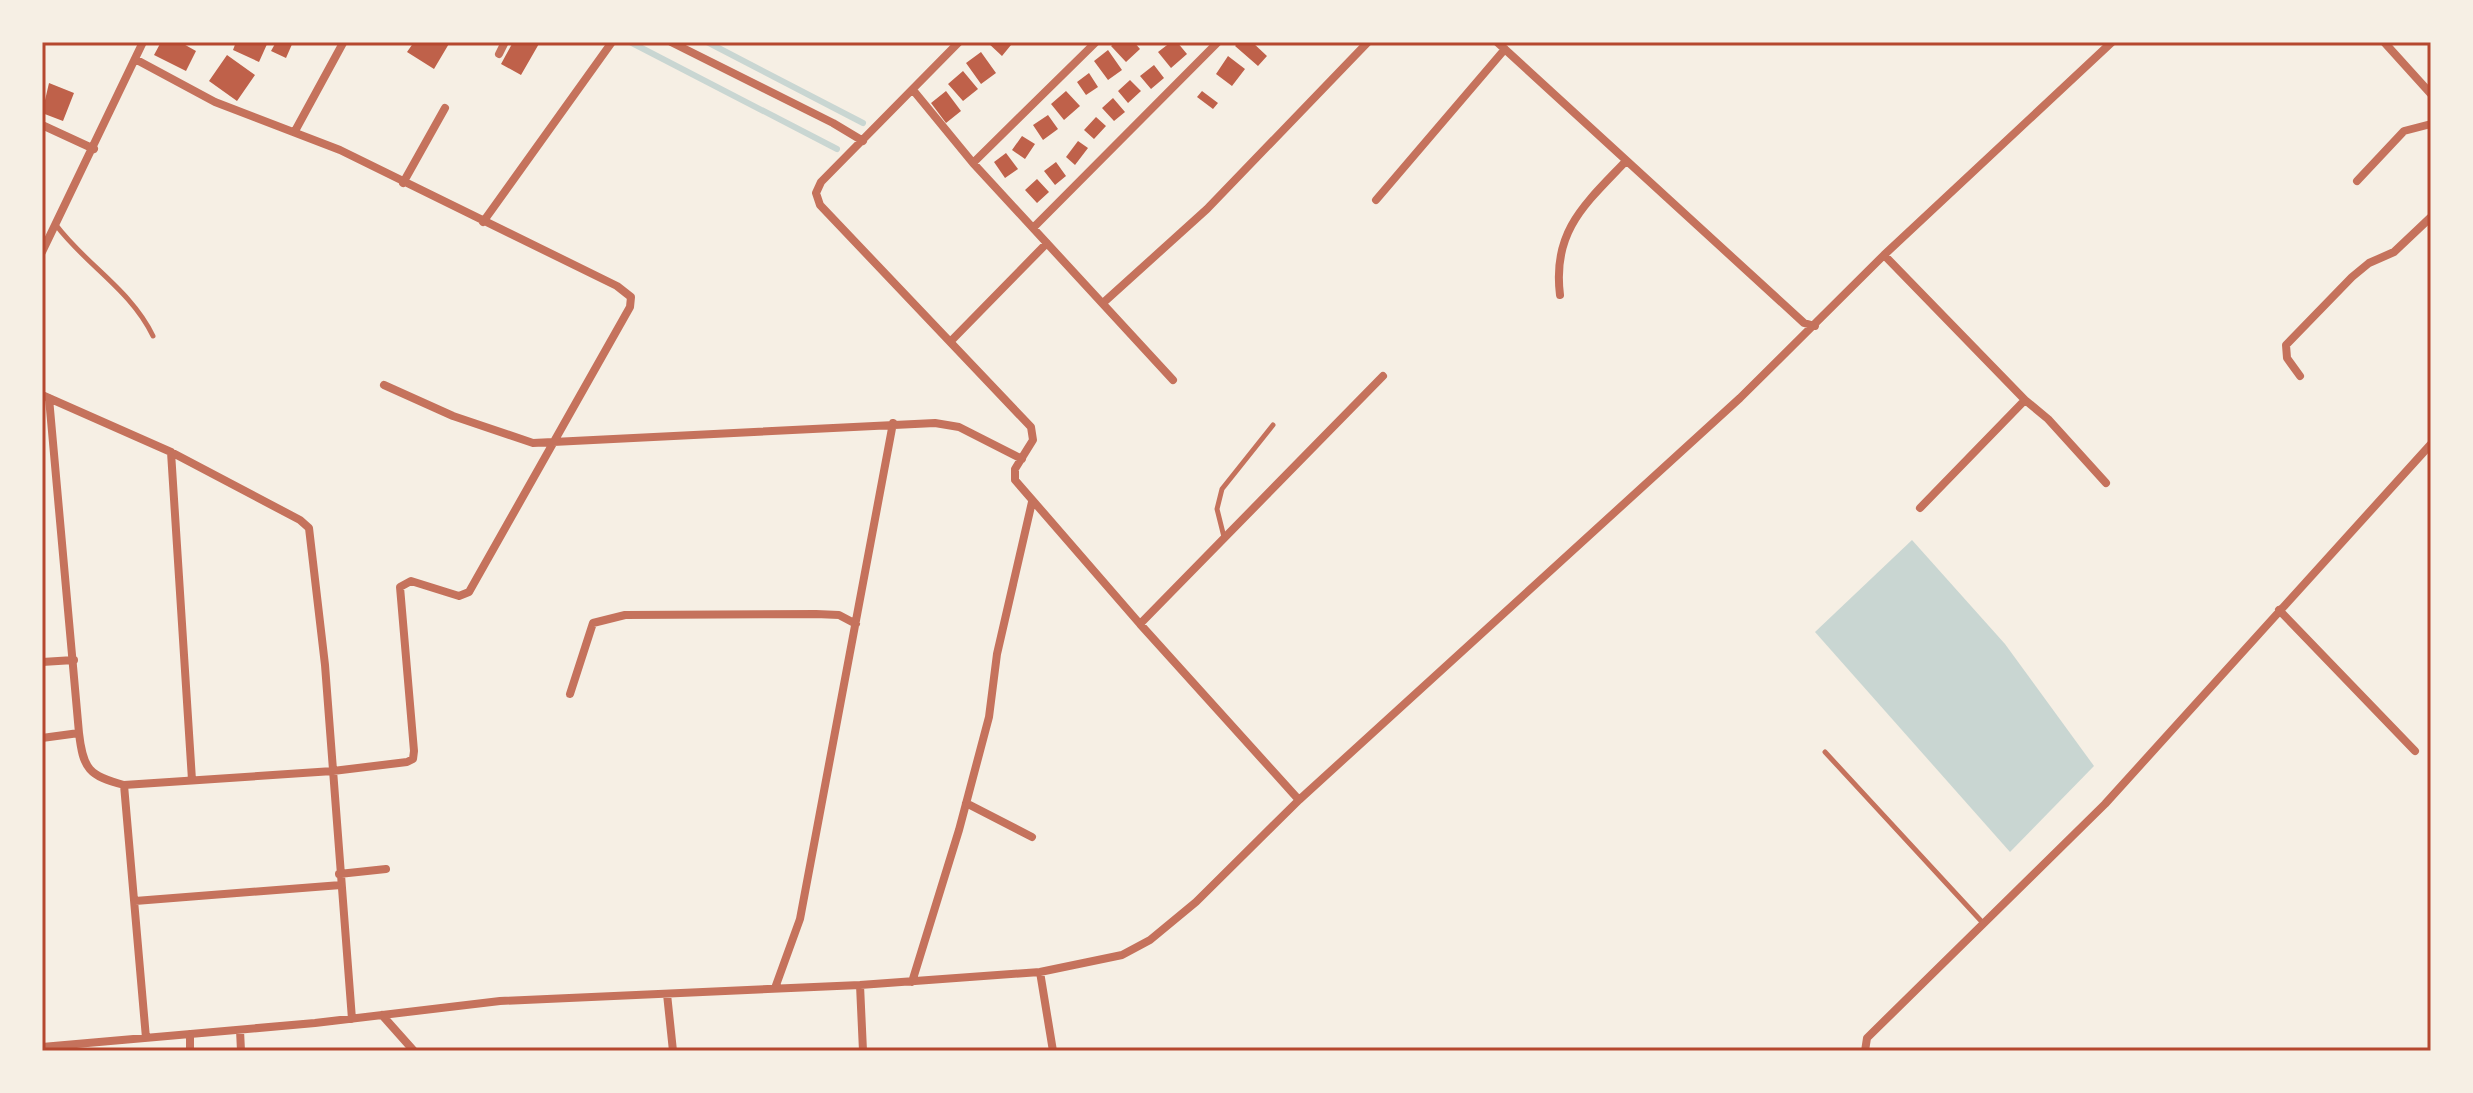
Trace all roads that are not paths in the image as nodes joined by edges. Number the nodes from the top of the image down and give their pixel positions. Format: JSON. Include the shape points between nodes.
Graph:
{"nodes":[{"id":1,"x":143,"y":42,"type":"edge"},
{"id":2,"x":505,"y":42,"type":"edge"},
{"id":3,"x":612,"y":42,"type":"edge"},
{"id":4,"x":671,"y":42,"type":"edge"},
{"id":5,"x":959,"y":42,"type":"edge"},
{"id":6,"x":1096,"y":42,"type":"edge"},
{"id":7,"x":1218,"y":42,"type":"edge"},
{"id":8,"x":1368,"y":42,"type":"edge"},
{"id":9,"x":1497,"y":42,"type":"edge"},
{"id":10,"x":2112,"y":42,"type":"edge"},
{"id":11,"x":2384,"y":42,"type":"edge"},
{"id":12,"x":343,"y":43,"type":"edge"},
{"id":13,"x":1505,"y":49,"type":"junction"},
{"id":14,"x":499,"y":54,"type":"dead end"},
{"id":15,"x":135,"y":59,"type":"junction"},
{"id":16,"x":913,"y":90,"type":"junction"},
{"id":17,"x":2431,"y":94,"type":"edge"},
{"id":18,"x":445,"y":108,"type":"dead end"},
{"id":19,"x":2431,"y":124,"type":"edge"},
{"id":20,"x":42,"y":125,"type":"edge"},
{"id":21,"x":295,"y":131,"type":"junction"},
{"id":22,"x":863,"y":141,"type":"junction"},
{"id":23,"x":94,"y":149,"type":"junction"},
{"id":24,"x":1626,"y":161,"type":"junction"},
{"id":25,"x":973,"y":163,"type":"junction"},
{"id":26,"x":2357,"y":181,"type":"dead end"},
{"id":27,"x":403,"y":183,"type":"junction"},
{"id":28,"x":1376,"y":200,"type":"dead end"},
{"id":29,"x":2431,"y":217,"type":"edge"},
{"id":30,"x":483,"y":222,"type":"junction"},
{"id":31,"x":55,"y":224,"type":"junction"},
{"id":32,"x":1033,"y":228,"type":"junction"},
{"id":33,"x":1047,"y":243,"type":"junction"},
{"id":34,"x":42,"y":252,"type":"edge"},
{"id":35,"x":1884,"y":255,"type":"junction"},
{"id":36,"x":1560,"y":295,"type":"dead end"},
{"id":37,"x":1103,"y":303,"type":"junction"},
{"id":38,"x":1815,"y":326,"type":"junction"},
{"id":39,"x":153,"y":336,"type":"dead end"},
{"id":40,"x":951,"y":341,"type":"junction"},
{"id":41,"x":1383,"y":376,"type":"dead end"},
{"id":42,"x":2300,"y":376,"type":"dead end"},
{"id":43,"x":1173,"y":380,"type":"dead end"},
{"id":44,"x":384,"y":385,"type":"dead end"},
{"id":45,"x":45,"y":397,"type":"edge"},
{"id":46,"x":2025,"y":400,"type":"junction"},
{"id":47,"x":893,"y":423,"type":"junction"},
{"id":48,"x":1273,"y":425,"type":"dead end"},
{"id":49,"x":556,"y":443,"type":"junction"},
{"id":50,"x":2431,"y":444,"type":"edge"},
{"id":51,"x":171,"y":452,"type":"junction"},
{"id":52,"x":1022,"y":459,"type":"junction"},
{"id":53,"x":2106,"y":483,"type":"dead end"},
{"id":54,"x":1032,"y":502,"type":"junction"},
{"id":55,"x":1920,"y":508,"type":"dead end"},
{"id":56,"x":1224,"y":538,"type":"junction"},
{"id":57,"x":2279,"y":610,"type":"junction"},
{"id":58,"x":856,"y":624,"type":"junction"},
{"id":59,"x":1140,"y":624,"type":"junction"},
{"id":60,"x":74,"y":660,"type":"junction"},
{"id":61,"x":42,"y":662,"type":"edge"},
{"id":62,"x":570,"y":694,"type":"dead end"},
{"id":63,"x":79,"y":733,"type":"junction"},
{"id":64,"x":42,"y":738,"type":"edge"},
{"id":65,"x":2415,"y":751,"type":"dead end"},
{"id":66,"x":1825,"y":752,"type":"dead end"},
{"id":67,"x":333,"y":771,"type":"junction"},
{"id":68,"x":192,"y":780,"type":"junction"},
{"id":69,"x":124,"y":785,"type":"junction"},
{"id":70,"x":1299,"y":800,"type":"junction"},
{"id":71,"x":966,"y":803,"type":"junction"},
{"id":72,"x":1032,"y":837,"type":"dead end"},
{"id":73,"x":386,"y":869,"type":"dead end"},
{"id":74,"x":339,"y":874,"type":"junction"},
{"id":75,"x":341,"y":885,"type":"junction"},
{"id":76,"x":135,"y":901,"type":"junction"},
{"id":77,"x":1984,"y":924,"type":"junction"},
{"id":78,"x":1040,"y":972,"type":"junction"},
{"id":79,"x":912,"y":982,"type":"junction"},
{"id":80,"x":860,"y":985,"type":"junction"},
{"id":81,"x":775,"y":988,"type":"junction"},
{"id":82,"x":667,"y":994,"type":"junction"},
{"id":83,"x":382,"y":1015,"type":"junction"},
{"id":84,"x":352,"y":1019,"type":"junction"},
{"id":85,"x":240,"y":1030,"type":"junction"},
{"id":86,"x":190,"y":1034,"type":"junction"},
{"id":87,"x":146,"y":1038,"type":"junction"},
{"id":88,"x":42,"y":1047,"type":"edge"},
{"id":89,"x":54,"y":1048,"type":"edge"},
{"id":90,"x":190,"y":1051,"type":"edge"},
{"id":91,"x":241,"y":1051,"type":"edge"},
{"id":92,"x":414,"y":1051,"type":"edge"},
{"id":93,"x":673,"y":1051,"type":"edge"},
{"id":94,"x":863,"y":1051,"type":"edge"},
{"id":95,"x":1053,"y":1051,"type":"edge"},
{"id":96,"x":1865,"y":1051,"type":"edge"}],
"edges":[{"from":1,"to":15,"type":"street"},
{"from":2,"to":14,"type":"street"},
{"from":3,"to":30,"type":"street"},
{"from":4,"to":22,"type":"street"},
{"from":5,"to":16,"type":"street"},
{"from":6,"to":25,"type":"street"},
{"from":7,"to":32,"type":"street"},
{"from":8,"to":37,"type":"street","via":[[1207,209]]},
{"from":9,"to":13,"type":"street"},
{"from":10,"to":35,"type":"street"},
{"from":11,"to":17,"type":"street"},
{"from":12,"to":21,"type":"street"},
{"from":13,"to":24,"type":"street"},
{"from":13,"to":28,"type":"street"},
{"from":15,"to":21,"type":"street","via":[[215,102]]},
{"from":15,"to":23,"type":"street"},
{"from":16,"to":22,"type":"street"},
{"from":16,"to":25,"type":"street"},
{"from":18,"to":27,"type":"street"},
{"from":19,"to":26,"type":"street","via":[[2404,131]]},
{"from":20,"to":23,"type":"street"},
{"from":21,"to":27,"type":"street"},
{"from":22,"to":40,"type":"street","via":[[821,182],[816,193],[820,205]]},
{"from":23,"to":31,"type":"street"},
{"from":24,"to":36,"type":"street","via":[[1566,232]]},
{"from":24,"to":38,"type":"street","via":[[1804,323]]},
{"from":25,"to":32,"type":"street"},
{"from":27,"to":30,"type":"street"},
{"from":29,"to":42,"type":"street","via":[[2394,252],[2352,277],[2286,345],[2287,358]]},
{"from":30,"to":49,"type":"street","via":[[631,297]]},
{"from":31,"to":34,"type":"street"},
{"from":31,"to":39,"type":"lane","via":[[77,252],[142,312]]},
{"from":32,"to":33,"type":"street"},
{"from":33,"to":37,"type":"street"},
{"from":33,"to":40,"type":"street"},
{"from":35,"to":38,"type":"street"},
{"from":35,"to":46,"type":"street"},
{"from":37,"to":43,"type":"street"},
{"from":38,"to":70,"type":"street"},
{"from":40,"to":52,"type":"street","via":[[1031,427],[1033,440]]},
{"from":41,"to":56,"type":"street"},
{"from":44,"to":49,"type":"street","via":[[505,435]]},
{"from":45,"to":51,"type":"street"},
{"from":45,"to":60,"type":"street"},
{"from":46,"to":53,"type":"street"},
{"from":46,"to":55,"type":"street"},
{"from":47,"to":49,"type":"street"},
{"from":47,"to":52,"type":"street","via":[[959,427]]},
{"from":47,"to":58,"type":"street"},
{"from":48,"to":56,"type":"lane","via":[[1222,489],[1217,509]]},
{"from":49,"to":67,"type":"street","via":[[469,592],[459,596],[411,581],[400,587],[413,759]]},
{"from":50,"to":57,"type":"street"},
{"from":51,"to":67,"type":"street","via":[[309,528]]},
{"from":51,"to":68,"type":"street"},
{"from":52,"to":54,"type":"street","via":[[1015,480]]},
{"from":54,"to":59,"type":"street"},
{"from":54,"to":71,"type":"street","via":[[997,654],[989,717]]},
{"from":56,"to":59,"type":"street"},
{"from":57,"to":65,"type":"street"},
{"from":57,"to":77,"type":"street","via":[[2105,804]]},
{"from":58,"to":62,"type":"street","via":[[839,615],[816,614],[601,619],[589,630]]},
{"from":58,"to":81,"type":"street","via":[[800,919]]},
{"from":59,"to":70,"type":"street"},
{"from":60,"to":61,"type":"street"},
{"from":60,"to":63,"type":"street"},
{"from":63,"to":64,"type":"street"},
{"from":63,"to":69,"type":"street","via":[[88,768],[98,778]]},
{"from":66,"to":77,"type":"lane"},
{"from":67,"to":68,"type":"street"},
{"from":67,"to":74,"type":"street"},
{"from":68,"to":69,"type":"street"},
{"from":69,"to":76,"type":"street"},
{"from":70,"to":78,"type":"street","via":[[1150,940],[1122,955]]},
{"from":71,"to":72,"type":"street"},
{"from":71,"to":79,"type":"street"},
{"from":73,"to":74,"type":"street"},
{"from":74,"to":75,"type":"street"},
{"from":75,"to":76,"type":"street"},
{"from":75,"to":84,"type":"street"},
{"from":76,"to":87,"type":"street"},
{"from":77,"to":96,"type":"street","via":[[1867,1038]]},
{"from":78,"to":79,"type":"street"},
{"from":78,"to":95,"type":"street"},
{"from":79,"to":80,"type":"street"},
{"from":80,"to":81,"type":"street"},
{"from":80,"to":94,"type":"street"},
{"from":81,"to":82,"type":"street"},
{"from":82,"to":83,"type":"street","via":[[500,1001]]},
{"from":82,"to":93,"type":"street"},
{"from":83,"to":84,"type":"street"},
{"from":83,"to":92,"type":"street"},
{"from":84,"to":85,"type":"street"},
{"from":85,"to":86,"type":"street"},
{"from":85,"to":91,"type":"street"},
{"from":86,"to":87,"type":"street"},
{"from":86,"to":90,"type":"street"},
{"from":87,"to":89,"type":"street"},
{"from":88,"to":89,"type":"street"}]}
